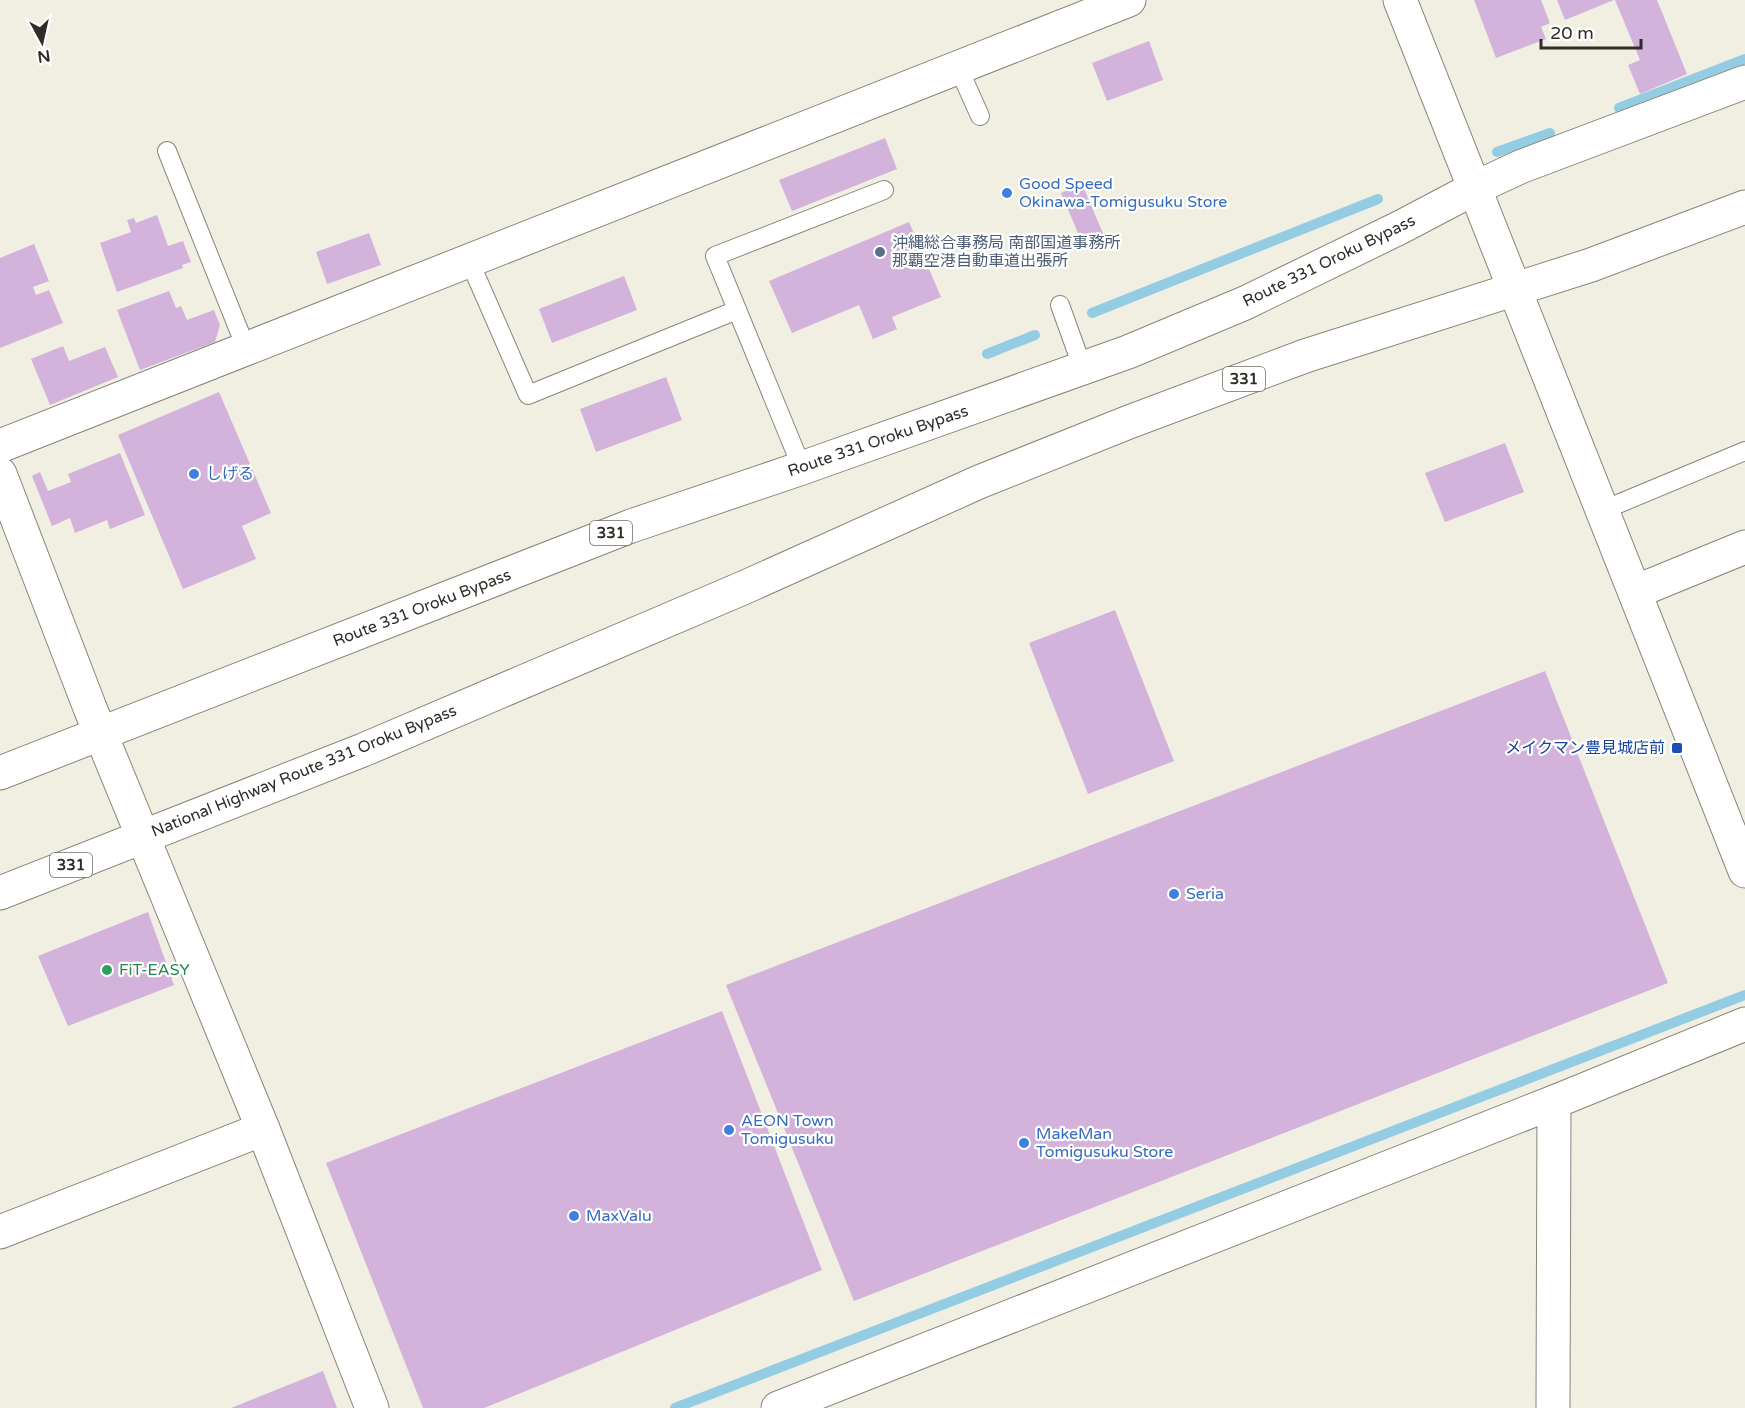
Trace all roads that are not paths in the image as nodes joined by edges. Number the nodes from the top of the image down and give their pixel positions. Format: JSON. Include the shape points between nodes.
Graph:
{"nodes":[{"id":1,"x":1129,"y":0,"type":"edge"},
{"id":2,"x":1400,"y":0,"type":"edge"},
{"id":3,"x":958,"y":67,"type":"junction"},
{"id":4,"x":1745,"y":82,"type":"edge"},
{"id":5,"x":980,"y":116,"type":"dead end"},
{"id":6,"x":167,"y":151,"type":"dead end"},
{"id":7,"x":1475,"y":188,"type":"junction"},
{"id":8,"x":884,"y":190,"type":"dead end"},
{"id":9,"x":1745,"y":207,"type":"edge"},
{"id":10,"x":469,"y":260,"type":"junction"},
{"id":11,"x":1515,"y":290,"type":"junction"},
{"id":12,"x":1060,"y":305,"type":"dead end"},
{"id":13,"x":737,"y":310,"type":"junction"},
{"id":14,"x":246,"y":348,"type":"junction"},
{"id":15,"x":1083,"y":369,"type":"junction"},
{"id":16,"x":0,"y":446,"type":"edge"},
{"id":17,"x":1745,"y":451,"type":"edge"},
{"id":18,"x":802,"y":468,"type":"junction"},
{"id":19,"x":0,"y":474,"type":"edge"},
{"id":20,"x":1601,"y":511,"type":"junction"},
{"id":21,"x":1745,"y":547,"type":"edge"},
{"id":22,"x":1635,"y":592,"type":"junction"},
{"id":23,"x":101,"y":734,"type":"junction"},
{"id":24,"x":0,"y":773,"type":"edge"},
{"id":25,"x":143,"y":836,"type":"junction"},
{"id":26,"x":1741,"y":850,"type":"edge"},
{"id":27,"x":0,"y":893,"type":"edge"},
{"id":28,"x":1745,"y":1024,"type":"edge"},
{"id":29,"x":1554,"y":1102,"type":"junction"},
{"id":30,"x":263,"y":1128,"type":"junction"},
{"id":31,"x":0,"y":1232,"type":"edge"},
{"id":32,"x":372,"y":1408,"type":"edge"},
{"id":33,"x":778,"y":1408,"type":"edge"},
{"id":34,"x":1553,"y":1408,"type":"edge"}],
"edges":[{"from":1,"to":3,"type":"main road"},
{"from":2,"to":7,"type":"main road"},
{"from":3,"to":5,"type":"lane"},
{"from":3,"to":10,"type":"main road"},
{"from":4,"to":7,"type":"main road","name":"Route 331 Oroku Bypass","number":"331","via":[[1520,167]]},
{"from":6,"to":14,"type":"lane"},
{"from":7,"to":11,"type":"main road"},
{"from":7,"to":15,"type":"main road","name":"Route 331 Oroku Bypass","number":"331","via":[[1245,303]]},
{"from":8,"to":13,"type":"lane","via":[[715,256]]},
{"from":9,"to":11,"type":"main road","number":"331"},
{"from":10,"to":13,"type":"lane","via":[[528,395]]},
{"from":10,"to":14,"type":"main road"},
{"from":11,"to":20,"type":"main road"},
{"from":11,"to":25,"type":"main road","name":"National Highway Route 331 Oroku Bypass","number":"331","via":[[1305,356],[1129,422],[979,482],[743,588],[363,750]]},
{"from":12,"to":15,"type":"lane"},
{"from":13,"to":18,"type":"lane"},
{"from":14,"to":16,"type":"main road"},
{"from":15,"to":18,"type":"main road","name":"Route 331 Oroku Bypass","number":"331"},
{"from":17,"to":20,"type":"lane"},
{"from":18,"to":23,"type":"main road","name":"Route 331 Oroku Bypass","number":"331","via":[[631,526]]},
{"from":19,"to":23,"type":"main road"},
{"from":20,"to":22,"type":"main road"},
{"from":21,"to":22,"type":"main road"},
{"from":22,"to":26,"type":"main road"},
{"from":23,"to":24,"type":"main road","name":"Route 331 Oroku Bypass","number":"331"},
{"from":23,"to":25,"type":"main road"},
{"from":25,"to":27,"type":"main road","number":"331"},
{"from":25,"to":30,"type":"main road"},
{"from":28,"to":29,"type":"main road"},
{"from":29,"to":33,"type":"main road"},
{"from":29,"to":34,"type":"main road"},
{"from":30,"to":31,"type":"main road"},
{"from":30,"to":32,"type":"main road"}]}
